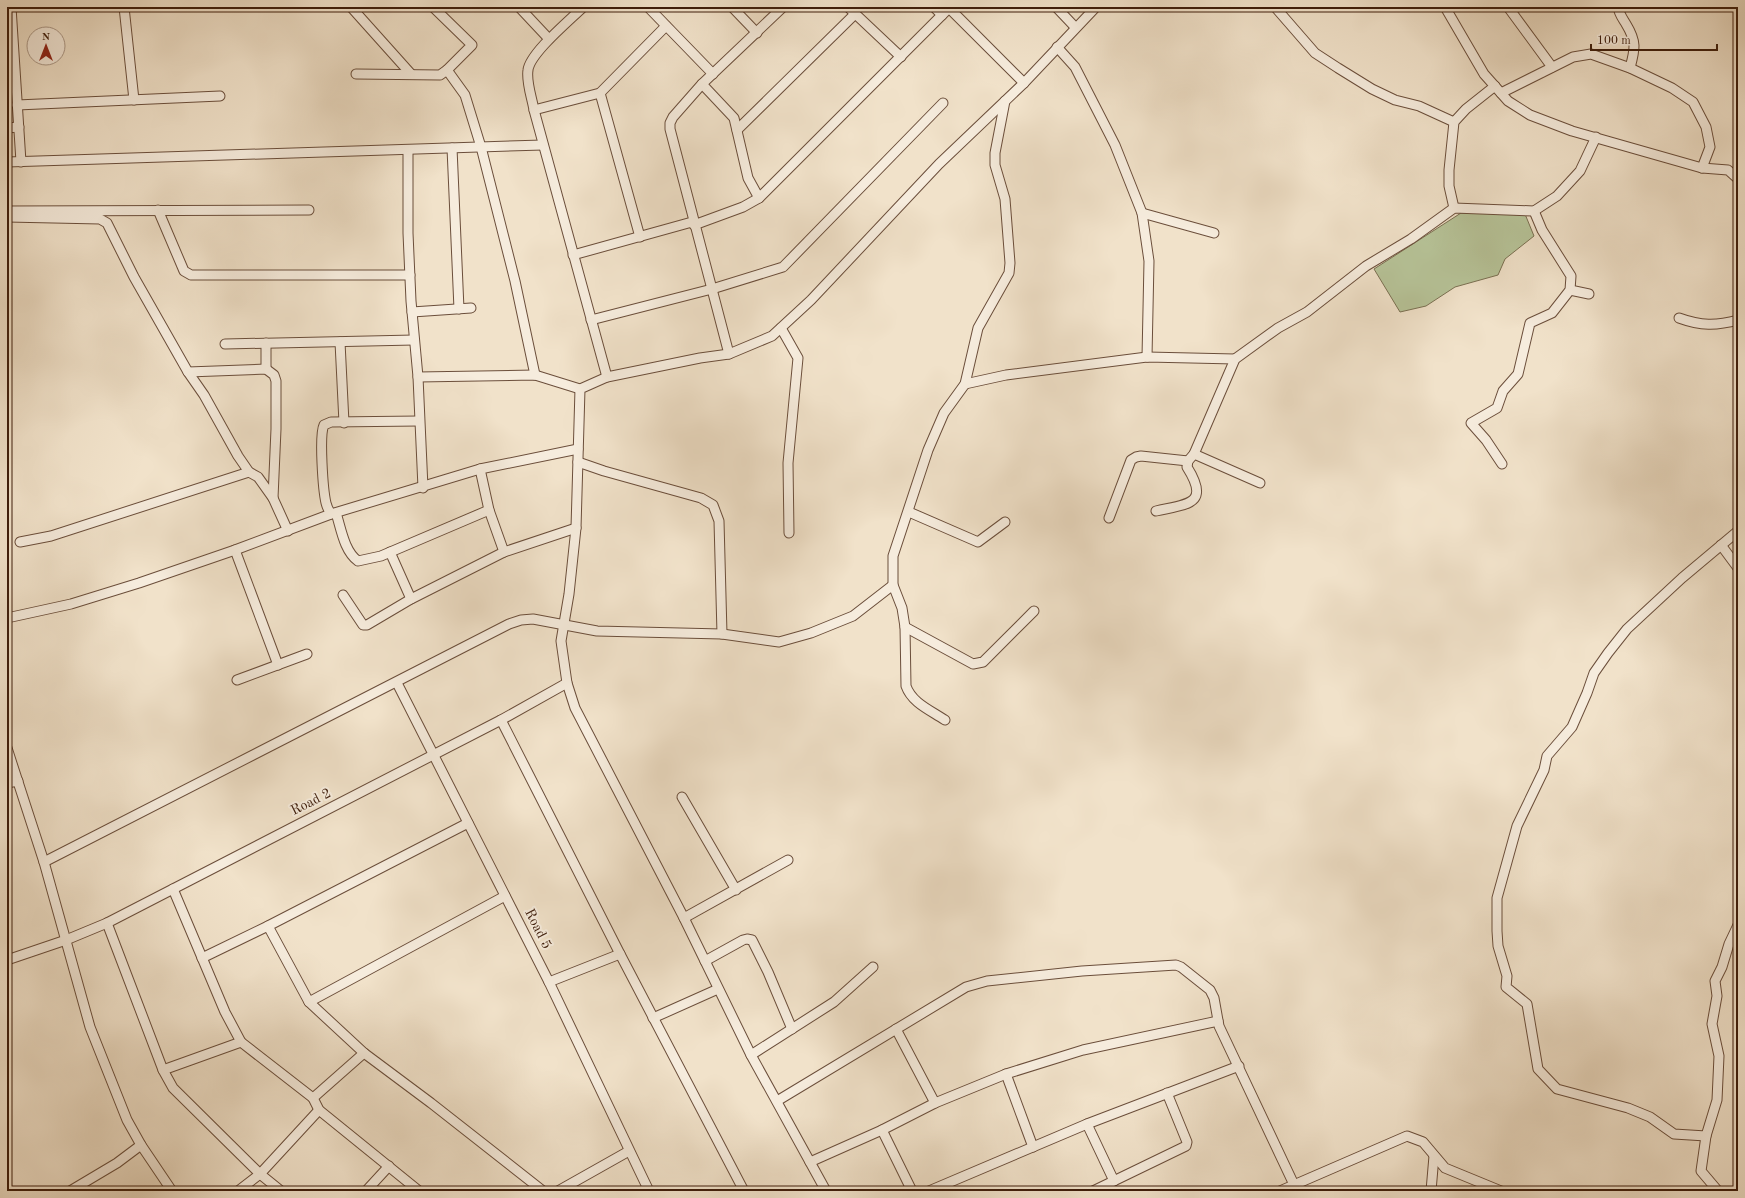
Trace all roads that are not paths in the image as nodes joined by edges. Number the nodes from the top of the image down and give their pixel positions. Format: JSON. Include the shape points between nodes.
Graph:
{"nodes":[{"id":1,"x":11,"y":7,"type":"edge"},
{"id":2,"x":124,"y":7,"type":"edge"},
{"id":3,"x":350,"y":7,"type":"edge"},
{"id":4,"x":433,"y":7,"type":"edge"},
{"id":5,"x":519,"y":7,"type":"edge"},
{"id":6,"x":583,"y":7,"type":"edge"},
{"id":7,"x":648,"y":7,"type":"edge"},
{"id":8,"x":732,"y":7,"type":"edge"},
{"id":9,"x":783,"y":7,"type":"edge"},
{"id":10,"x":848,"y":7,"type":"edge"},
{"id":11,"x":934,"y":7,"type":"edge"},
{"id":12,"x":950,"y":7,"type":"edge"},
{"id":13,"x":1056,"y":7,"type":"edge"},
{"id":14,"x":1096,"y":7,"type":"edge"},
{"id":15,"x":1275,"y":7,"type":"edge"},
{"id":16,"x":1445,"y":7,"type":"edge"},
{"id":17,"x":1508,"y":7,"type":"edge"},
{"id":18,"x":1618,"y":7,"type":"edge"},
{"id":19,"x":856,"y":14,"type":"junction"},
{"id":20,"x":942,"y":15,"type":"junction"},
{"id":21,"x":666,"y":26,"type":"junction"},
{"id":22,"x":1075,"y":27,"type":"junction"},
{"id":23,"x":757,"y":33,"type":"junction"},
{"id":24,"x":549,"y":39,"type":"junction"},
{"id":25,"x":1057,"y":47,"type":"junction"},
{"id":26,"x":901,"y":57,"type":"junction"},
{"id":27,"x":1552,"y":67,"type":"junction"},
{"id":28,"x":1630,"y":68,"type":"junction"},
{"id":29,"x":447,"y":70,"type":"junction"},
{"id":30,"x":356,"y":74,"type":"dead end"},
{"id":31,"x":412,"y":74,"type":"junction"},
{"id":32,"x":713,"y":74,"type":"junction"},
{"id":33,"x":1024,"y":83,"type":"junction"},
{"id":34,"x":702,"y":84,"type":"junction"},
{"id":35,"x":1498,"y":90,"type":"junction"},
{"id":36,"x":600,"y":93,"type":"junction"},
{"id":37,"x":220,"y":96,"type":"dead end"},
{"id":38,"x":134,"y":100,"type":"junction"},
{"id":39,"x":1005,"y":101,"type":"junction"},
{"id":40,"x":943,"y":103,"type":"dead end"},
{"id":41,"x":17,"y":105,"type":"junction"},
{"id":42,"x":534,"y":110,"type":"junction"},
{"id":43,"x":1454,"y":122,"type":"junction"},
{"id":44,"x":19,"y":127,"type":"junction"},
{"id":45,"x":7,"y":128,"type":"edge"},
{"id":46,"x":737,"y":130,"type":"junction"},
{"id":47,"x":1596,"y":137,"type":"junction"},
{"id":48,"x":543,"y":145,"type":"junction"},
{"id":49,"x":481,"y":147,"type":"junction"},
{"id":50,"x":452,"y":148,"type":"junction"},
{"id":51,"x":408,"y":150,"type":"junction"},
{"id":52,"x":7,"y":162,"type":"edge"},
{"id":53,"x":21,"y":162,"type":"junction"},
{"id":54,"x":1702,"y":168,"type":"junction"},
{"id":55,"x":1738,"y":179,"type":"edge"},
{"id":56,"x":759,"y":198,"type":"junction"},
{"id":57,"x":1454,"y":208,"type":"junction"},
{"id":58,"x":158,"y":210,"type":"junction"},
{"id":59,"x":309,"y":210,"type":"dead end"},
{"id":60,"x":7,"y":211,"type":"edge"},
{"id":61,"x":1534,"y":211,"type":"junction"},
{"id":62,"x":1142,"y":212,"type":"junction"},
{"id":63,"x":7,"y":217,"type":"edge"},
{"id":64,"x":694,"y":225,"type":"junction"},
{"id":65,"x":1214,"y":233,"type":"dead end"},
{"id":66,"x":640,"y":237,"type":"junction"},
{"id":67,"x":573,"y":255,"type":"junction"},
{"id":68,"x":410,"y":275,"type":"junction"},
{"id":69,"x":712,"y":289,"type":"junction"},
{"id":70,"x":1570,"y":290,"type":"junction"},
{"id":71,"x":1589,"y":294,"type":"dead end"},
{"id":72,"x":458,"y":308,"type":"junction"},
{"id":73,"x":472,"y":308,"type":"dead end"},
{"id":74,"x":412,"y":312,"type":"junction"},
{"id":75,"x":1679,"y":318,"type":"dead end"},
{"id":76,"x":591,"y":320,"type":"junction"},
{"id":77,"x":1738,"y":320,"type":"edge"},
{"id":78,"x":781,"y":328,"type":"junction"},
{"id":79,"x":414,"y":340,"type":"junction"},
{"id":80,"x":340,"y":342,"type":"junction"},
{"id":81,"x":225,"y":344,"type":"dead end"},
{"id":82,"x":266,"y":344,"type":"junction"},
{"id":83,"x":729,"y":354,"type":"junction"},
{"id":84,"x":1147,"y":357,"type":"junction"},
{"id":85,"x":1235,"y":359,"type":"junction"},
{"id":86,"x":266,"y":369,"type":"junction"},
{"id":87,"x":188,"y":372,"type":"junction"},
{"id":88,"x":535,"y":375,"type":"junction"},
{"id":89,"x":418,"y":377,"type":"junction"},
{"id":90,"x":607,"y":378,"type":"junction"},
{"id":91,"x":965,"y":384,"type":"junction"},
{"id":92,"x":580,"y":389,"type":"junction"},
{"id":93,"x":419,"y":421,"type":"junction"},
{"id":94,"x":344,"y":423,"type":"junction"},
{"id":95,"x":578,"y":449,"type":"junction"},
{"id":96,"x":1194,"y":454,"type":"junction"},
{"id":97,"x":1188,"y":461,"type":"junction"},
{"id":98,"x":578,"y":462,"type":"junction"},
{"id":99,"x":1502,"y":464,"type":"dead end"},
{"id":100,"x":480,"y":469,"type":"junction"},
{"id":101,"x":249,"y":472,"type":"junction"},
{"id":102,"x":1260,"y":483,"type":"dead end"},
{"id":103,"x":423,"y":488,"type":"junction"},
{"id":104,"x":273,"y":498,"type":"junction"},
{"id":105,"x":489,"y":510,"type":"junction"},
{"id":106,"x":1156,"y":511,"type":"dead end"},
{"id":107,"x":908,"y":512,"type":"junction"},
{"id":108,"x":333,"y":513,"type":"junction"},
{"id":109,"x":1109,"y":518,"type":"dead end"},
{"id":110,"x":1005,"y":522,"type":"dead end"},
{"id":111,"x":576,"y":528,"type":"junction"},
{"id":112,"x":288,"y":531,"type":"junction"},
{"id":113,"x":1738,"y":531,"type":"edge"},
{"id":114,"x":789,"y":532,"type":"dead end"},
{"id":115,"x":20,"y":542,"type":"dead end"},
{"id":116,"x":1721,"y":546,"type":"junction"},
{"id":117,"x":235,"y":550,"type":"junction"},
{"id":118,"x":390,"y":552,"type":"junction"},
{"id":119,"x":504,"y":552,"type":"junction"},
{"id":120,"x":1738,"y":568,"type":"edge"},
{"id":121,"x":893,"y":585,"type":"junction"},
{"id":122,"x":343,"y":595,"type":"dead end"},
{"id":123,"x":411,"y":599,"type":"junction"},
{"id":124,"x":1034,"y":611,"type":"dead end"},
{"id":125,"x":7,"y":618,"type":"edge"},
{"id":126,"x":564,"y":625,"type":"junction"},
{"id":127,"x":905,"y":627,"type":"junction"},
{"id":128,"x":722,"y":634,"type":"junction"},
{"id":129,"x":308,"y":654,"type":"dead end"},
{"id":130,"x":278,"y":665,"type":"junction"},
{"id":131,"x":237,"y":680,"type":"dead end"},
{"id":132,"x":396,"y":683,"type":"junction"},
{"id":133,"x":567,"y":683,"type":"junction"},
{"id":134,"x":501,"y":720,"type":"junction"},
{"id":135,"x":945,"y":720,"type":"dead end"},
{"id":136,"x":7,"y":748,"type":"edge"},
{"id":137,"x":433,"y":755,"type":"junction"},
{"id":138,"x":18,"y":781,"type":"junction"},
{"id":139,"x":7,"y":783,"type":"edge"},
{"id":140,"x":682,"y":797,"type":"dead end"},
{"id":141,"x":468,"y":823,"type":"junction"},
{"id":142,"x":788,"y":860,"type":"dead end"},
{"id":143,"x":44,"y":862,"type":"junction"},
{"id":144,"x":173,"y":889,"type":"junction"},
{"id":145,"x":736,"y":890,"type":"junction"},
{"id":146,"x":505,"y":896,"type":"junction"},
{"id":147,"x":684,"y":918,"type":"junction"},
{"id":148,"x":107,"y":923,"type":"junction"},
{"id":149,"x":1738,"y":925,"type":"edge"},
{"id":150,"x":268,"y":926,"type":"junction"},
{"id":151,"x":66,"y":940,"type":"junction"},
{"id":152,"x":620,"y":954,"type":"junction"},
{"id":153,"x":202,"y":958,"type":"junction"},
{"id":154,"x":7,"y":960,"type":"edge"},
{"id":155,"x":705,"y":961,"type":"junction"},
{"id":156,"x":873,"y":967,"type":"dead end"},
{"id":157,"x":549,"y":982,"type":"junction"},
{"id":158,"x":718,"y":989,"type":"junction"},
{"id":159,"x":309,"y":1002,"type":"junction"},
{"id":160,"x":653,"y":1018,"type":"junction"},
{"id":161,"x":1218,"y":1021,"type":"junction"},
{"id":162,"x":792,"y":1029,"type":"junction"},
{"id":163,"x":896,"y":1029,"type":"junction"},
{"id":164,"x":241,"y":1042,"type":"junction"},
{"id":165,"x":364,"y":1053,"type":"junction"},
{"id":166,"x":751,"y":1055,"type":"junction"},
{"id":167,"x":1238,"y":1066,"type":"junction"},
{"id":168,"x":163,"y":1070,"type":"junction"},
{"id":169,"x":1006,"y":1074,"type":"junction"},
{"id":170,"x":1167,"y":1093,"type":"junction"},
{"id":171,"x":312,"y":1098,"type":"junction"},
{"id":172,"x":777,"y":1101,"type":"junction"},
{"id":173,"x":935,"y":1103,"type":"junction"},
{"id":174,"x":320,"y":1110,"type":"junction"},
{"id":175,"x":1087,"y":1124,"type":"junction"},
{"id":176,"x":882,"y":1130,"type":"junction"},
{"id":177,"x":1706,"y":1136,"type":"junction"},
{"id":178,"x":141,"y":1145,"type":"junction"},
{"id":179,"x":1033,"y":1147,"type":"junction"},
{"id":180,"x":629,"y":1151,"type":"junction"},
{"id":181,"x":1434,"y":1156,"type":"junction"},
{"id":182,"x":810,"y":1162,"type":"junction"},
{"id":183,"x":389,"y":1166,"type":"junction"},
{"id":184,"x":260,"y":1174,"type":"junction"},
{"id":185,"x":1114,"y":1181,"type":"junction"},
{"id":186,"x":1296,"y":1188,"type":"edge"},
{"id":187,"x":70,"y":1191,"type":"edge"},
{"id":188,"x":172,"y":1191,"type":"edge"},
{"id":189,"x":238,"y":1191,"type":"edge"},
{"id":190,"x":281,"y":1191,"type":"edge"},
{"id":191,"x":366,"y":1191,"type":"edge"},
{"id":192,"x":419,"y":1191,"type":"edge"},
{"id":193,"x":543,"y":1191,"type":"edge"},
{"id":194,"x":558,"y":1191,"type":"edge"},
{"id":195,"x":650,"y":1191,"type":"edge"},
{"id":196,"x":744,"y":1191,"type":"edge"},
{"id":197,"x":826,"y":1191,"type":"edge"},
{"id":198,"x":912,"y":1191,"type":"edge"},
{"id":199,"x":929,"y":1191,"type":"edge"},
{"id":200,"x":1093,"y":1191,"type":"edge"},
{"id":201,"x":1280,"y":1191,"type":"edge"},
{"id":202,"x":1431,"y":1191,"type":"edge"},
{"id":203,"x":1501,"y":1191,"type":"edge"},
{"id":204,"x":1718,"y":1191,"type":"edge"}],
"edges":[{"from":1,"to":41,"type":"street"},
{"from":2,"to":38,"type":"street"},
{"from":3,"to":31,"type":"street"},
{"from":4,"to":29,"type":"street","via":[[472,45]]},
{"from":5,"to":24,"type":"street"},
{"from":6,"to":24,"type":"street"},
{"from":7,"to":21,"type":"street"},
{"from":8,"to":23,"type":"street"},
{"from":9,"to":23,"type":"street"},
{"from":10,"to":19,"type":"street"},
{"from":11,"to":20,"type":"street"},
{"from":12,"to":20,"type":"street"},
{"from":12,"to":33,"type":"street"},
{"from":13,"to":22,"type":"street"},
{"from":14,"to":22,"type":"street"},
{"from":15,"to":43,"type":"street","via":[[1315,53],[1338,68],[1395,100],[1419,106]]},
{"from":16,"to":35,"type":"street","via":[[1484,74]]},
{"from":17,"to":27,"type":"street"},
{"from":18,"to":28,"type":"street","via":[[1635,40]]},
{"from":19,"to":26,"type":"street"},
{"from":19,"to":46,"type":"street"},
{"from":20,"to":26,"type":"street"},
{"from":21,"to":32,"type":"street"},
{"from":21,"to":36,"type":"street"},
{"from":22,"to":25,"type":"street"},
{"from":23,"to":32,"type":"street"},
{"from":24,"to":42,"type":"street","via":[[528,68]]},
{"from":25,"to":33,"type":"street"},
{"from":25,"to":62,"type":"street","via":[[1075,67],[1115,145]]},
{"from":26,"to":56,"type":"street"},
{"from":27,"to":28,"type":"street","via":[[1573,57],[1591,54]]},
{"from":27,"to":35,"type":"street"},
{"from":28,"to":54,"type":"street","via":[[1672,88],[1693,102],[1706,127],[1710,147]]},
{"from":29,"to":31,"type":"street","via":[[440,75]]},
{"from":29,"to":49,"type":"street","via":[[465,95]]},
{"from":30,"to":31,"type":"street"},
{"from":32,"to":34,"type":"street"},
{"from":33,"to":39,"type":"street"},
{"from":34,"to":46,"type":"street","via":[[734,118]]},
{"from":34,"to":64,"type":"street","via":[[670,123]]},
{"from":35,"to":43,"type":"street","via":[[1466,109]]},
{"from":35,"to":47,"type":"street","via":[[1508,101],[1530,115]]},
{"from":36,"to":42,"type":"street"},
{"from":36,"to":66,"type":"street"},
{"from":37,"to":38,"type":"street"},
{"from":38,"to":41,"type":"street"},
{"from":39,"to":78,"type":"street","via":[[939,164],[811,300]]},
{"from":39,"to":91,"type":"street","via":[[995,165],[1005,199],[1009,273],[978,328]]},
{"from":40,"to":69,"type":"street","via":[[783,267]]},
{"from":41,"to":44,"type":"street"},
{"from":42,"to":48,"type":"street"},
{"from":43,"to":57,"type":"street","via":[[1449,186]]},
{"from":44,"to":45,"type":"street"},
{"from":44,"to":53,"type":"street"},
{"from":46,"to":56,"type":"street","via":[[748,178]]},
{"from":47,"to":54,"type":"street"},
{"from":47,"to":61,"type":"street","via":[[1580,171],[1558,196]]},
{"from":48,"to":49,"type":"street"},
{"from":48,"to":67,"type":"street"},
{"from":49,"to":50,"type":"street"},
{"from":49,"to":88,"type":"street","via":[[515,281]]},
{"from":50,"to":51,"type":"street"},
{"from":50,"to":72,"type":"street"},
{"from":51,"to":53,"type":"street"},
{"from":51,"to":68,"type":"street"},
{"from":52,"to":53,"type":"street"},
{"from":54,"to":55,"type":"street","via":[[1728,170]]},
{"from":56,"to":64,"type":"street","via":[[743,207]]},
{"from":57,"to":61,"type":"street"},
{"from":57,"to":85,"type":"street","via":[[1411,239],[1366,266],[1307,312],[1278,328]]},
{"from":58,"to":59,"type":"street"},
{"from":58,"to":60,"type":"street"},
{"from":58,"to":68,"type":"street","via":[[184,271],[190,275]]},
{"from":61,"to":70,"type":"street","via":[[1542,230],[1571,276]]},
{"from":62,"to":65,"type":"street"},
{"from":62,"to":84,"type":"street","via":[[1149,261]]},
{"from":63,"to":87,"type":"street","via":[[100,219],[107,223],[134,277]]},
{"from":64,"to":66,"type":"street","via":[[692,222]]},
{"from":64,"to":69,"type":"street"},
{"from":66,"to":67,"type":"street"},
{"from":67,"to":76,"type":"street"},
{"from":68,"to":74,"type":"street"},
{"from":69,"to":76,"type":"street"},
{"from":69,"to":83,"type":"street"},
{"from":70,"to":71,"type":"street"},
{"from":70,"to":99,"type":"street","via":[[1552,313],[1530,323],[1518,374],[1503,391],[1497,408],[1470,423],[1486,440]]},
{"from":72,"to":73,"type":"street"},
{"from":72,"to":74,"type":"street"},
{"from":74,"to":79,"type":"street"},
{"from":75,"to":77,"type":"street","via":[[1690,322],[1720,325]]},
{"from":76,"to":90,"type":"street"},
{"from":78,"to":83,"type":"street","via":[[758,343]]},
{"from":78,"to":114,"type":"street","via":[[798,358],[788,463]]},
{"from":79,"to":80,"type":"street"},
{"from":79,"to":89,"type":"street"},
{"from":80,"to":82,"type":"street"},
{"from":80,"to":94,"type":"street"},
{"from":81,"to":82,"type":"street"},
{"from":82,"to":86,"type":"street"},
{"from":83,"to":90,"type":"street"},
{"from":84,"to":85,"type":"street"},
{"from":84,"to":91,"type":"street","via":[[1006,375]]},
{"from":85,"to":96,"type":"street"},
{"from":86,"to":87,"type":"street"},
{"from":86,"to":104,"type":"street","via":[[274,375],[276,381]]},
{"from":87,"to":101,"type":"street"},
{"from":88,"to":89,"type":"street"},
{"from":88,"to":92,"type":"street"},
{"from":89,"to":93,"type":"street"},
{"from":90,"to":92,"type":"street"},
{"from":91,"to":107,"type":"street","via":[[944,413],[928,450]]},
{"from":92,"to":95,"type":"street"},
{"from":93,"to":94,"type":"street"},
{"from":93,"to":103,"type":"street"},
{"from":94,"to":108,"type":"street","via":[[326,424],[321,434],[326,503]]},
{"from":95,"to":98,"type":"street"},
{"from":95,"to":100,"type":"street"},
{"from":96,"to":97,"type":"street"},
{"from":96,"to":102,"type":"street"},
{"from":97,"to":106,"type":"street","via":[[1187,468],[1196,484],[1195,499],[1191,503]]},
{"from":97,"to":109,"type":"street","via":[[1141,456],[1131,460]]},
{"from":98,"to":111,"type":"street"},
{"from":98,"to":128,"type":"street","via":[[701,498],[713,505],[719,521]]},
{"from":100,"to":103,"type":"street"},
{"from":100,"to":105,"type":"street"},
{"from":101,"to":104,"type":"street","via":[[258,477]]},
{"from":101,"to":115,"type":"street","via":[[51,536]]},
{"from":103,"to":108,"type":"street"},
{"from":104,"to":112,"type":"street"},
{"from":105,"to":118,"type":"street"},
{"from":105,"to":119,"type":"street"},
{"from":107,"to":110,"type":"street","via":[[978,542]]},
{"from":107,"to":121,"type":"street","via":[[894,556]]},
{"from":108,"to":112,"type":"street"},
{"from":108,"to":118,"type":"street","via":[[352,557],[358,560]]},
{"from":111,"to":119,"type":"street"},
{"from":111,"to":126,"type":"street","via":[[570,594]]},
{"from":112,"to":117,"type":"street"},
{"from":113,"to":116,"type":"street"},
{"from":116,"to":120,"type":"street"},
{"from":116,"to":177,"type":"street","via":[[1627,629],[1594,673],[1572,727],[1547,756],[1544,770],[1517,826],[1498,898],[1497,931],[1506,988],[1527,1004],[1538,1069],[1557,1089],[1628,1108],[1650,1117],[1674,1134]]},
{"from":117,"to":125,"type":"street","via":[[71,604]]},
{"from":117,"to":130,"type":"street"},
{"from":118,"to":123,"type":"street"},
{"from":119,"to":123,"type":"street"},
{"from":121,"to":127,"type":"street","via":[[902,608]]},
{"from":121,"to":128,"type":"street","via":[[853,616],[779,642]]},
{"from":122,"to":123,"type":"street","via":[[364,626]]},
{"from":124,"to":127,"type":"street","via":[[979,664],[973,664]]},
{"from":126,"to":128,"type":"street","via":[[597,631]]},
{"from":126,"to":132,"type":"street","via":[[533,619],[521,620]]},
{"from":126,"to":133,"type":"street","via":[[561,641]]},
{"from":127,"to":135,"type":"street","via":[[906,686],[909,693]]},
{"from":129,"to":130,"type":"street"},
{"from":130,"to":131,"type":"street"},
{"from":132,"to":137,"type":"street","name":"Road 5"},
{"from":132,"to":143,"type":"street"},
{"from":133,"to":134,"type":"street","name":"Road 2"},
{"from":133,"to":147,"type":"street","via":[[575,708]]},
{"from":134,"to":137,"type":"street","name":"Road 2"},
{"from":134,"to":152,"type":"street"},
{"from":136,"to":138,"type":"street"},
{"from":137,"to":141,"type":"street","name":"Road 5"},
{"from":137,"to":144,"type":"street","name":"Road 2"},
{"from":138,"to":139,"type":"street"},
{"from":138,"to":143,"type":"street"},
{"from":140,"to":145,"type":"street"},
{"from":141,"to":146,"type":"street","name":"Road 5"},
{"from":141,"to":150,"type":"street"},
{"from":142,"to":145,"type":"street"},
{"from":143,"to":151,"type":"street"},
{"from":144,"to":148,"type":"street","name":"Road 2"},
{"from":144,"to":153,"type":"street"},
{"from":145,"to":147,"type":"street"},
{"from":146,"to":157,"type":"street","name":"Road 5"},
{"from":146,"to":159,"type":"street"},
{"from":147,"to":155,"type":"street"},
{"from":148,"to":151,"type":"street","name":"Road 2"},
{"from":148,"to":168,"type":"street"},
{"from":149,"to":177,"type":"street","via":[[1715,981],[1717,996],[1712,1024],[1719,1056],[1718,1100]]},
{"from":150,"to":153,"type":"street"},
{"from":150,"to":159,"type":"street"},
{"from":151,"to":154,"type":"street","name":"Road 2"},
{"from":151,"to":178,"type":"street","via":[[90,1027],[127,1120]]},
{"from":152,"to":157,"type":"street"},
{"from":152,"to":160,"type":"street"},
{"from":153,"to":164,"type":"street"},
{"from":155,"to":158,"type":"street"},
{"from":155,"to":162,"type":"street","via":[[743,940],[752,940]]},
{"from":156,"to":162,"type":"street","via":[[834,1002]]},
{"from":157,"to":180,"type":"street","name":"Road 5"},
{"from":158,"to":160,"type":"street"},
{"from":158,"to":166,"type":"street"},
{"from":159,"to":165,"type":"street"},
{"from":160,"to":196,"type":"street"},
{"from":161,"to":163,"type":"street","via":[[1210,990],[1181,967],[1171,965],[987,980],[966,987]]},
{"from":161,"to":167,"type":"street"},
{"from":161,"to":169,"type":"street","via":[[1083,1050]]},
{"from":162,"to":166,"type":"street"},
{"from":163,"to":172,"type":"street"},
{"from":163,"to":173,"type":"street"},
{"from":164,"to":168,"type":"street"},
{"from":164,"to":171,"type":"street"},
{"from":165,"to":171,"type":"street"},
{"from":165,"to":193,"type":"street"},
{"from":166,"to":172,"type":"street"},
{"from":167,"to":170,"type":"street"},
{"from":167,"to":186,"type":"street"},
{"from":168,"to":184,"type":"street","via":[[173,1088]]},
{"from":169,"to":173,"type":"street"},
{"from":169,"to":179,"type":"street"},
{"from":170,"to":175,"type":"street"},
{"from":170,"to":185,"type":"street","via":[[1187,1142],[1186,1146]]},
{"from":171,"to":174,"type":"street"},
{"from":172,"to":182,"type":"street"},
{"from":173,"to":176,"type":"street"},
{"from":174,"to":183,"type":"street"},
{"from":174,"to":184,"type":"street"},
{"from":175,"to":179,"type":"street"},
{"from":175,"to":185,"type":"street"},
{"from":176,"to":182,"type":"street"},
{"from":176,"to":198,"type":"street"},
{"from":177,"to":204,"type":"street","via":[[1701,1171]]},
{"from":178,"to":187,"type":"street","via":[[117,1163]]},
{"from":178,"to":188,"type":"street"},
{"from":179,"to":199,"type":"street"},
{"from":180,"to":194,"type":"street"},
{"from":180,"to":195,"type":"street","name":"Road 5"},
{"from":181,"to":186,"type":"street","via":[[1423,1142],[1407,1136]]},
{"from":181,"to":202,"type":"street"},
{"from":181,"to":203,"type":"street","via":[[1445,1168]]},
{"from":182,"to":197,"type":"street"},
{"from":183,"to":191,"type":"street"},
{"from":183,"to":192,"type":"street"},
{"from":184,"to":189,"type":"street"},
{"from":184,"to":190,"type":"street"},
{"from":185,"to":200,"type":"street"},
{"from":186,"to":201,"type":"street"}]}
